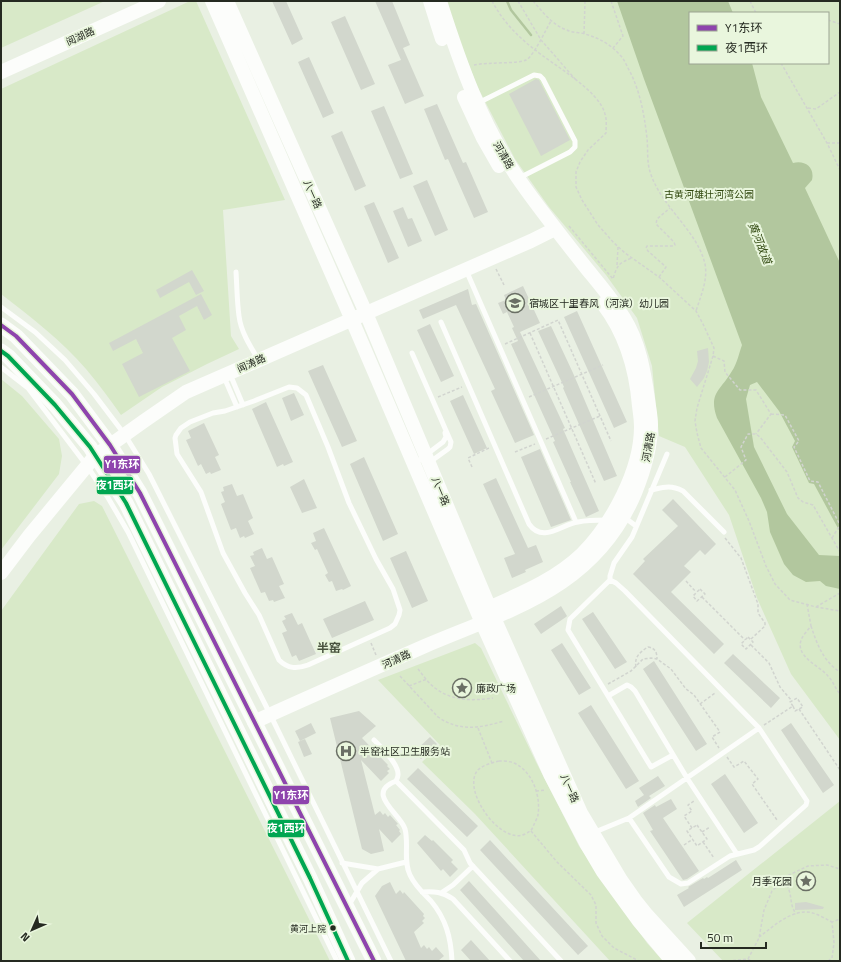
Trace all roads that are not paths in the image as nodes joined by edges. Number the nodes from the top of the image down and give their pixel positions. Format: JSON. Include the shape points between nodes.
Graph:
{"nodes":[{"id":1,"x":159,"y":1,"type":"edge"},
{"id":2,"x":212,"y":1,"type":"edge"},
{"id":3,"x":227,"y":1,"type":"edge"},
{"id":4,"x":430,"y":1,"type":"edge"},
{"id":5,"x":440,"y":1,"type":"edge"},
{"id":6,"x":1,"y":72,"type":"edge"},
{"id":7,"x":477,"y":103,"type":"junction"},
{"id":8,"x":518,"y":179,"type":"junction"},
{"id":9,"x":551,"y":231,"type":"junction"},
{"id":10,"x":466,"y":269,"type":"junction"},
{"id":11,"x":236,"y":272,"type":"dead end"},
{"id":12,"x":1,"y":307,"type":"edge"},
{"id":13,"x":366,"y":313,"type":"junction"},
{"id":14,"x":352,"y":320,"type":"junction"},
{"id":15,"x":441,"y":322,"type":"dead end"},
{"id":16,"x":1,"y":325,"type":"edge"},
{"id":17,"x":1,"y":351,"type":"edge"},
{"id":18,"x":412,"y":353,"type":"dead end"},
{"id":19,"x":259,"y":360,"type":"junction"},
{"id":20,"x":1,"y":367,"type":"edge"},
{"id":21,"x":226,"y":374,"type":"junction"},
{"id":22,"x":243,"y":405,"type":"junction"},
{"id":23,"x":237,"y":407,"type":"junction"},
{"id":24,"x":445,"y":430,"type":"junction"},
{"id":25,"x":125,"y":435,"type":"junction"},
{"id":26,"x":110,"y":445,"type":"junction"},
{"id":27,"x":667,"y":454,"type":"dead end"},
{"id":28,"x":427,"y":459,"type":"junction"},
{"id":29,"x":91,"y":461,"type":"junction"},
{"id":30,"x":414,"y":464,"type":"junction"},
{"id":31,"x":651,"y":490,"type":"junction"},
{"id":32,"x":616,"y":518,"type":"junction"},
{"id":33,"x":576,"y":522,"type":"junction"},
{"id":34,"x":636,"y":526,"type":"junction"},
{"id":35,"x":724,"y":532,"type":"road end"},
{"id":36,"x":1,"y":573,"type":"edge"},
{"id":37,"x":610,"y":580,"type":"junction"},
{"id":38,"x":486,"y":615,"type":"junction"},
{"id":39,"x":608,"y":696,"type":"junction"},
{"id":40,"x":269,"y":711,"type":"junction"},
{"id":41,"x":252,"y":718,"type":"junction"},
{"id":42,"x":759,"y":728,"type":"junction"},
{"id":43,"x":374,"y":740,"type":"dead end"},
{"id":44,"x":673,"y":755,"type":"junction"},
{"id":45,"x":687,"y":778,"type":"junction"},
{"id":46,"x":396,"y":781,"type":"junction"},
{"id":47,"x":629,"y":818,"type":"junction"},
{"id":48,"x":592,"y":833,"type":"junction"},
{"id":49,"x":737,"y":854,"type":"junction"},
{"id":50,"x":406,"y":862,"type":"junction"},
{"id":51,"x":342,"y":863,"type":"junction"},
{"id":52,"x":473,"y":866,"type":"junction"},
{"id":53,"x":378,"y":869,"type":"junction"},
{"id":54,"x":356,"y":891,"type":"junction"},
{"id":55,"x":422,"y":892,"type":"junction"},
{"id":56,"x":442,"y":893,"type":"junction"},
{"id":57,"x":347,"y":907,"type":"junction"},
{"id":58,"x":337,"y":961,"type":"edge"},
{"id":59,"x":348,"y":961,"type":"edge"},
{"id":60,"x":374,"y":961,"type":"edge"},
{"id":61,"x":391,"y":961,"type":"edge"},
{"id":62,"x":452,"y":961,"type":"edge"},
{"id":63,"x":510,"y":961,"type":"edge"},
{"id":64,"x":561,"y":961,"type":"edge"},
{"id":65,"x":672,"y":961,"type":"edge"},
{"id":66,"x":689,"y":961,"type":"edge"}],
"edges":[{"from":1,"to":6,"type":"street","name":"阅湖路"},
{"from":2,"to":14,"type":"street","name":"八一路"},
{"from":3,"to":13,"type":"street","name":"八一路"},
{"from":4,"to":9,"type":"street","name":"河清路","via":[[453,70],[483,138],[509,182]]},
{"from":5,"to":7,"type":"street","name":"河清路","via":[[462,68]]},
{"from":7,"to":8,"type":"street","name":"河清路"},
{"from":7,"to":8,"type":"lane","via":[[534,75],[543,79],[575,141],[575,147]]},
{"from":8,"to":9,"type":"street","name":"河清路"},
{"from":9,"to":10,"type":"street","name":"闻涛路"},
{"from":9,"to":32,"type":"street","name":"河清路","via":[[620,329],[630,356],[637,387],[641,427],[638,451],[617,507]]},
{"from":10,"to":13,"type":"street","name":"闻涛路"},
{"from":10,"to":33,"type":"lane"},
{"from":11,"to":19,"type":"lane","via":[[241,326]]},
{"from":12,"to":25,"type":"lane","via":[[35,332],[65,360]]},
{"from":13,"to":14,"type":"street","name":"闻涛路"},
{"from":13,"to":28,"type":"street","name":"八一路"},
{"from":14,"to":19,"type":"street","name":"闻涛路"},
{"from":14,"to":30,"type":"street","name":"八一路"},
{"from":15,"to":33,"type":"lane","via":[[532,529],[551,533]]},
{"from":16,"to":26,"type":"main road","via":[[16,336],[72,394]]},
{"from":17,"to":29,"type":"main road","via":[[55,404],[90,447]]},
{"from":18,"to":24,"type":"lane"},
{"from":19,"to":21,"type":"street","name":"闻涛路"},
{"from":20,"to":29,"type":"lane","via":[[28,388]]},
{"from":21,"to":22,"type":"lane"},
{"from":21,"to":23,"type":"lane"},
{"from":21,"to":25,"type":"street","name":"闻涛路","via":[[186,392]]},
{"from":22,"to":23,"type":"lane"},
{"from":22,"to":23,"type":"lane","via":[[289,387],[298,388],[306,396],[349,503],[393,589],[400,610],[398,619],[390,628],[301,668],[289,667],[279,660],[259,615],[223,553],[201,492],[177,454],[176,435],[184,425],[213,413]]},
{"from":24,"to":28,"type":"lane","via":[[446,437],[443,442]]},
{"from":24,"to":28,"type":"lane","via":[[450,447]]},
{"from":25,"to":26,"type":"street","name":"闻涛路"},
{"from":25,"to":40,"type":"lane","via":[[149,474]]},
{"from":26,"to":29,"type":"street","name":"闻涛路"},
{"from":26,"to":41,"type":"main road","via":[[140,493]]},
{"from":27,"to":31,"type":"lane"},
{"from":28,"to":30,"type":"lane"},
{"from":28,"to":38,"type":"street","name":"八一路"},
{"from":29,"to":36,"type":"street","name":"闻涛路"},
{"from":29,"to":58,"type":"lane"},
{"from":29,"to":59,"type":"main road","via":[[126,503],[307,871]]},
{"from":30,"to":38,"type":"street","name":"八一路"},
{"from":31,"to":34,"type":"lane"},
{"from":31,"to":35,"type":"lane","via":[[674,487],[683,490]]},
{"from":32,"to":33,"type":"lane"},
{"from":32,"to":34,"type":"lane"},
{"from":32,"to":38,"type":"street","name":"河清路","via":[[582,554],[559,573]]},
{"from":34,"to":37,"type":"lane","via":[[632,537],[614,563]]},
{"from":37,"to":39,"type":"lane","via":[[570,619],[568,624],[570,635]]},
{"from":37,"to":42,"type":"lane","via":[[625,591]]},
{"from":38,"to":40,"type":"street","name":"河清路"},
{"from":38,"to":40,"type":"street","name":"河清路","via":[[378,658]]},
{"from":38,"to":48,"type":"street","name":"八一路"},
{"from":38,"to":65,"type":"street","name":"八一路","via":[[550,774],[587,845],[638,920]]},
{"from":39,"to":44,"type":"lane","via":[[627,685],[632,687]]},
{"from":39,"to":44,"type":"lane","via":[[651,767]]},
{"from":40,"to":41,"type":"street","name":"河清路"},
{"from":40,"to":51,"type":"lane"},
{"from":41,"to":57,"type":"main road"},
{"from":42,"to":45,"type":"lane"},
{"from":42,"to":49,"type":"lane","via":[[807,801],[806,805],[759,847]]},
{"from":43,"to":46,"type":"lane","via":[[396,767]]},
{"from":44,"to":45,"type":"lane"},
{"from":45,"to":47,"type":"lane"},
{"from":45,"to":49,"type":"lane"},
{"from":46,"to":50,"type":"lane","via":[[386,788],[383,795],[386,804],[402,822],[405,830]]},
{"from":46,"to":52,"type":"lane","via":[[464,850]]},
{"from":47,"to":48,"type":"lane"},
{"from":47,"to":49,"type":"lane","via":[[669,877],[681,884],[688,883]]},
{"from":48,"to":66,"type":"street","name":"八一路","via":[[647,916]]},
{"from":50,"to":53,"type":"lane"},
{"from":50,"to":55,"type":"lane","via":[[409,874]]},
{"from":51,"to":53,"type":"lane"},
{"from":51,"to":54,"type":"lane"},
{"from":52,"to":56,"type":"lane"},
{"from":52,"to":64,"type":"lane"},
{"from":53,"to":54,"type":"lane"},
{"from":54,"to":57,"type":"lane"},
{"from":54,"to":61,"type":"lane"},
{"from":55,"to":56,"type":"lane"},
{"from":55,"to":62,"type":"lane","via":[[440,913],[447,927]]},
{"from":56,"to":63,"type":"lane","via":[[453,899]]},
{"from":57,"to":60,"type":"main road"}]}
